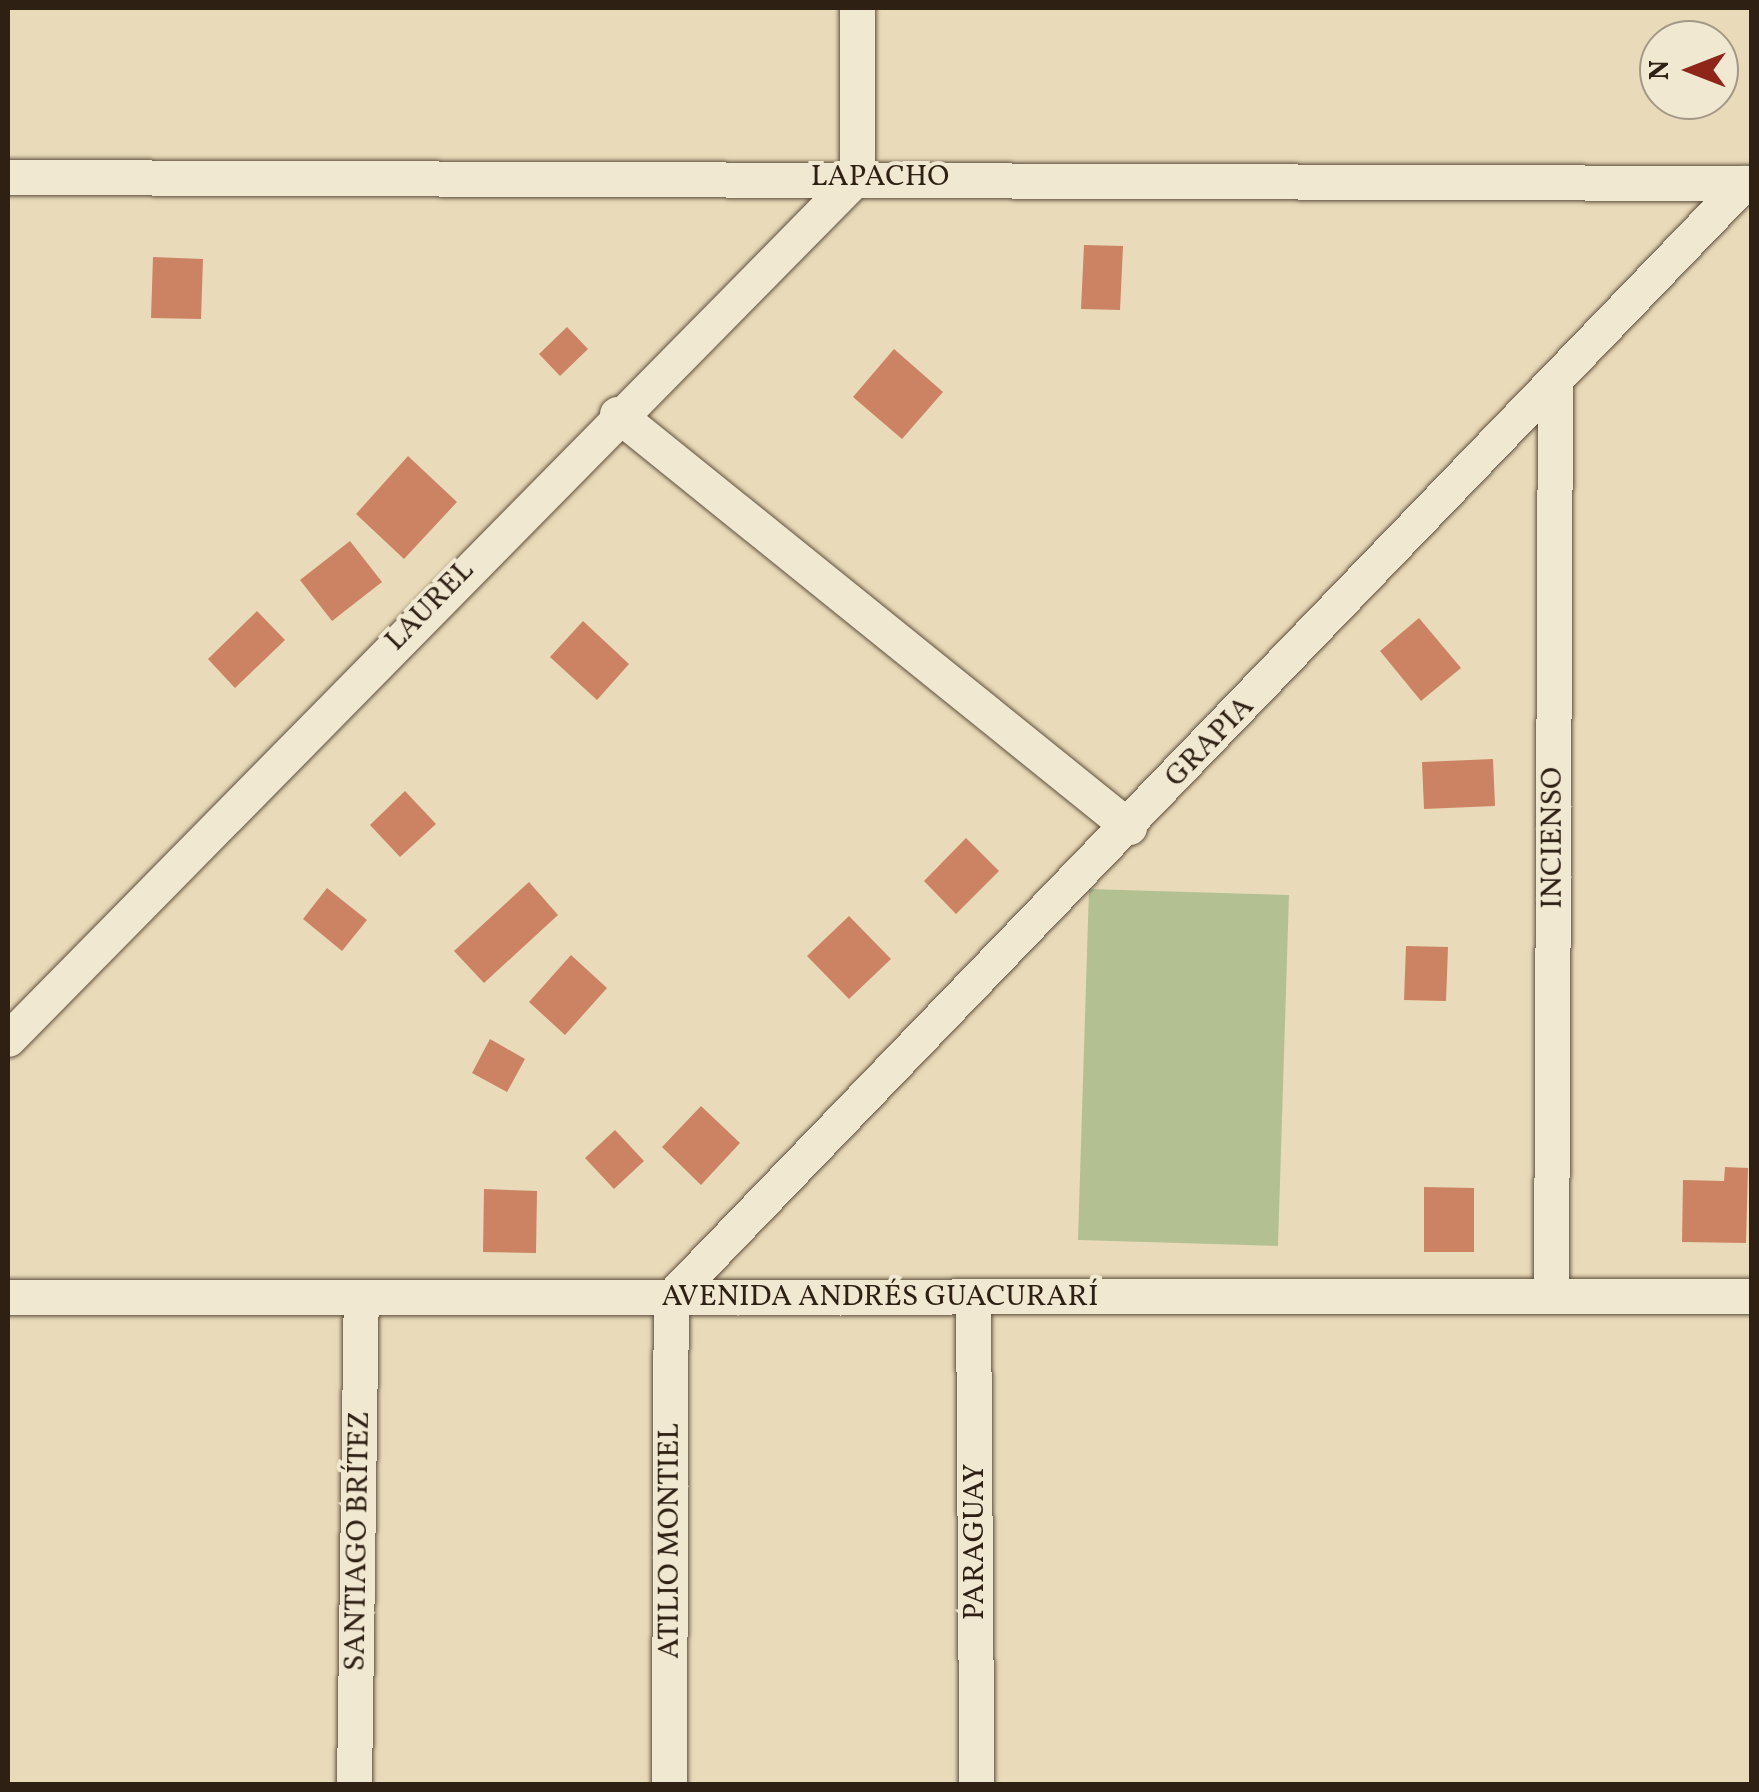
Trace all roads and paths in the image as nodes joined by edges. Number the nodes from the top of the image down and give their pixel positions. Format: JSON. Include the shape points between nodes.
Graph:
{"nodes":[{"id":1,"x":858,"y":8,"type":"edge"},
{"id":2,"x":8,"y":176,"type":"edge"},
{"id":3,"x":856,"y":177,"type":"junction"},
{"id":4,"x":1748,"y":182,"type":"edge"},
{"id":5,"x":1554,"y":381,"type":"junction"},
{"id":6,"x":617,"y":414,"type":"junction"},
{"id":7,"x":1129,"y":827,"type":"junction"},
{"id":8,"x":8,"y":1039,"type":"edge"},
{"id":9,"x":1551,"y":1296,"type":"junction"},
{"id":10,"x":1752,"y":1296,"type":"edge"},
{"id":11,"x":8,"y":1297,"type":"edge"},
{"id":12,"x":361,"y":1297,"type":"junction"},
{"id":13,"x":671,"y":1297,"type":"junction"},
{"id":14,"x":973,"y":1298,"type":"junction"},
{"id":15,"x":354,"y":1784,"type":"edge"},
{"id":16,"x":669,"y":1784,"type":"edge"},
{"id":17,"x":976,"y":1784,"type":"edge"}],
"edges":[{"from":1,"to":3,"type":"street"},
{"from":2,"to":3,"type":"street","name":"LAPACHO"},
{"from":3,"to":4,"type":"street","name":"LAPACHO"},
{"from":3,"to":6,"type":"street","name":"LAUREL"},
{"from":4,"to":5,"type":"street","name":"GRAPIA"},
{"from":5,"to":7,"type":"street","name":"GRAPIA"},
{"from":5,"to":9,"type":"street","name":"INCIENSO"},
{"from":6,"to":7,"type":"street"},
{"from":6,"to":8,"type":"street","name":"LAUREL"},
{"from":7,"to":13,"type":"street","name":"GRAPIA"},
{"from":9,"to":10,"type":"street","name":"AVENIDA ANDRÉS GUACURARÍ"},
{"from":9,"to":14,"type":"street","name":"AVENIDA ANDRÉS GUACURARÍ"},
{"from":11,"to":12,"type":"street","name":"AVENIDA ANDRÉS GUACURARÍ"},
{"from":12,"to":13,"type":"street","name":"AVENIDA ANDRÉS GUACURARÍ"},
{"from":12,"to":15,"type":"street","name":"SANTIAGO BRÍTEZ"},
{"from":13,"to":14,"type":"street","name":"AVENIDA ANDRÉS GUACURARÍ"},
{"from":13,"to":16,"type":"street","name":"ATILIO MONTIEL"},
{"from":14,"to":17,"type":"street","name":"PARAGUAY"}]}
